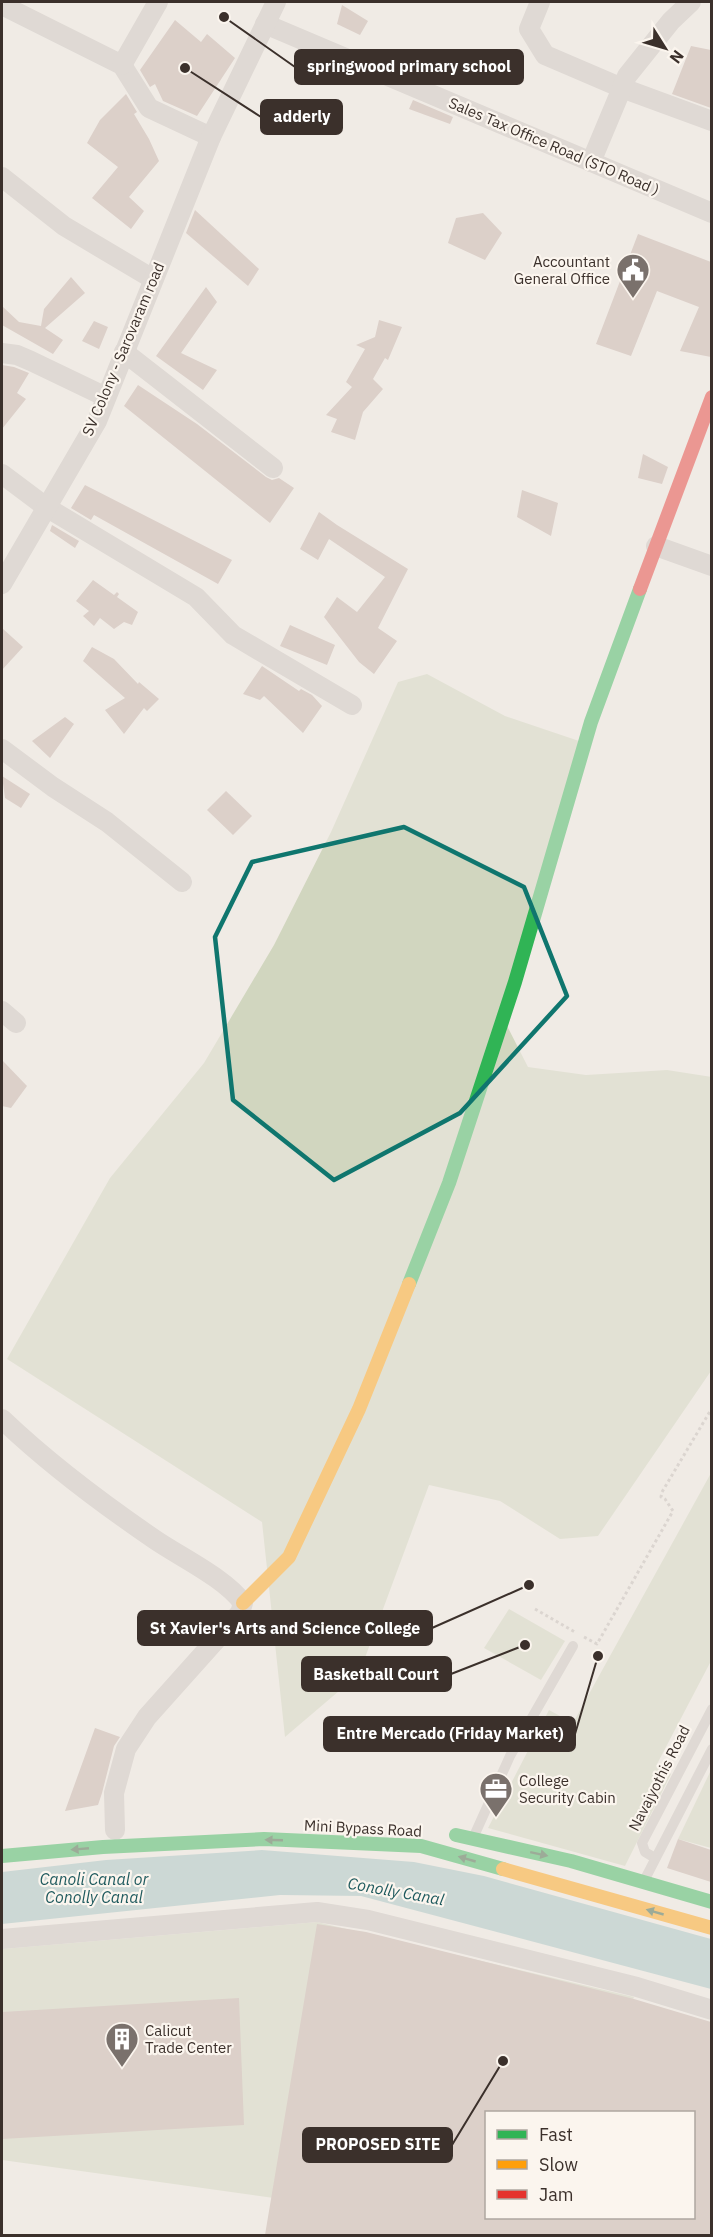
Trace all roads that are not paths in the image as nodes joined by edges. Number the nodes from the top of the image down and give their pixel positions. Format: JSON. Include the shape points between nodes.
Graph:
{"nodes":[{"id":1,"x":158,"y":2,"type":"edge"},
{"id":2,"x":276,"y":2,"type":"edge"},
{"id":3,"x":540,"y":2,"type":"edge"},
{"id":4,"x":691,"y":2,"type":"edge"},
{"id":5,"x":2,"y":5,"type":"edge"},
{"id":6,"x":265,"y":24,"type":"junction"},
{"id":7,"x":122,"y":65,"type":"junction"},
{"id":8,"x":622,"y":88,"type":"junction"},
{"id":9,"x":711,"y":121,"type":"edge"},
{"id":10,"x":211,"y":137,"type":"junction"},
{"id":11,"x":591,"y":162,"type":"junction"},
{"id":12,"x":2,"y":177,"type":"edge"},
{"id":13,"x":711,"y":213,"type":"edge"},
{"id":14,"x":153,"y":279,"type":"junction"},
{"id":15,"x":124,"y":352,"type":"junction"},
{"id":16,"x":2,"y":353,"type":"edge"},
{"id":17,"x":106,"y":397,"type":"junction"},
{"id":18,"x":711,"y":397,"type":"edge"},
{"id":19,"x":273,"y":468,"type":"dead end"},
{"id":20,"x":2,"y":474,"type":"edge"},
{"id":21,"x":46,"y":507,"type":"junction"},
{"id":22,"x":656,"y":546,"type":"junction"},
{"id":23,"x":711,"y":566,"type":"edge"},
{"id":24,"x":2,"y":584,"type":"edge"},
{"id":25,"x":352,"y":705,"type":"dead end"},
{"id":26,"x":2,"y":749,"type":"edge"},
{"id":27,"x":182,"y":882,"type":"dead end"},
{"id":28,"x":2,"y":1419,"type":"edge"},
{"id":29,"x":243,"y":1603,"type":"junction"},
{"id":30,"x":573,"y":1646,"type":"dead end"},
{"id":31,"x":711,"y":1709,"type":"edge"},
{"id":32,"x":711,"y":1749,"type":"edge"},
{"id":33,"x":115,"y":1830,"type":"dead end"},
{"id":34,"x":440,"y":1832,"type":"dead end"},
{"id":35,"x":40,"y":1839,"type":"dead end"},
{"id":36,"x":473,"y":1839,"type":"junction"},
{"id":37,"x":2,"y":1844,"type":"edge"},
{"id":38,"x":2,"y":1856,"type":"edge"},
{"id":39,"x":655,"y":1858,"type":"junction"},
{"id":40,"x":644,"y":1882,"type":"junction"},
{"id":41,"x":711,"y":1902,"type":"edge"},
{"id":42,"x":711,"y":1928,"type":"edge"},
{"id":43,"x":2,"y":1939,"type":"edge"},
{"id":44,"x":711,"y":2010,"type":"edge"}],
"edges":[{"from":1,"to":7,"type":"street"},
{"from":2,"to":6,"type":"street","name":"SV Colony - Sarovaram road"},
{"from":3,"to":8,"type":"street","via":[[529,29],[545,55]]},
{"from":4,"to":8,"type":"street","via":[[671,21],[627,76]]},
{"from":5,"to":7,"type":"street"},
{"from":6,"to":10,"type":"street","name":"SV Colony - Sarovaram road"},
{"from":6,"to":11,"type":"street","name":"Sales Tax Office Road (STO Road )"},
{"from":7,"to":10,"type":"street","via":[[149,108]]},
{"from":8,"to":9,"type":"street"},
{"from":8,"to":11,"type":"street"},
{"from":10,"to":14,"type":"street","name":"SV Colony - Sarovaram road"},
{"from":11,"to":13,"type":"street","name":"Sales Tax Office Road (STO Road )"},
{"from":12,"to":14,"type":"street","via":[[64,226]]},
{"from":14,"to":15,"type":"street","name":"SV Colony - Sarovaram road"},
{"from":15,"to":17,"type":"street","name":"SV Colony - Sarovaram road"},
{"from":15,"to":19,"type":"street"},
{"from":16,"to":17,"type":"street","via":[[31,361]]},
{"from":17,"to":21,"type":"street","name":"SV Colony - Sarovaram road","via":[[97,421]]},
{"from":18,"to":22,"type":"street"},
{"from":20,"to":21,"type":"street"},
{"from":21,"to":24,"type":"street","name":"SV Colony - Sarovaram road"},
{"from":21,"to":25,"type":"street","via":[[196,597],[232,635]]},
{"from":22,"to":23,"type":"street"},
{"from":22,"to":29,"type":"street","via":[[591,722],[515,982],[448,1184],[359,1409],[289,1557]]},
{"from":26,"to":27,"type":"street","via":[[107,822]]},
{"from":28,"to":29,"type":"street","via":[[84,1489],[228,1587]]},
{"from":29,"to":33,"type":"street","via":[[240,1613],[147,1717],[126,1749],[114,1793]]},
{"from":30,"to":36,"type":"lane","via":[[510,1756]]},
{"from":31,"to":39,"type":"lane","name":"Navajyothis Road","via":[[642,1843],[645,1852]]},
{"from":32,"to":39,"type":"lane"},
{"from":34,"to":36,"type":"street","name":"Mini Bypass Road"},
{"from":35,"to":37,"type":"street"},
{"from":36,"to":40,"type":"street","name":"Mini Bypass Road","one_way":true},
{"from":42,"to":38,"type":"street","name":"Mini Bypass Road","one_way":true,"via":[[421,1846],[264,1839]]},
{"from":39,"to":40,"type":"lane"},
{"from":40,"to":41,"type":"street","name":"Mini Bypass Road"},
{"from":43,"to":44,"type":"street","via":[[317,1912],[368,1920],[637,1987]]}]}
